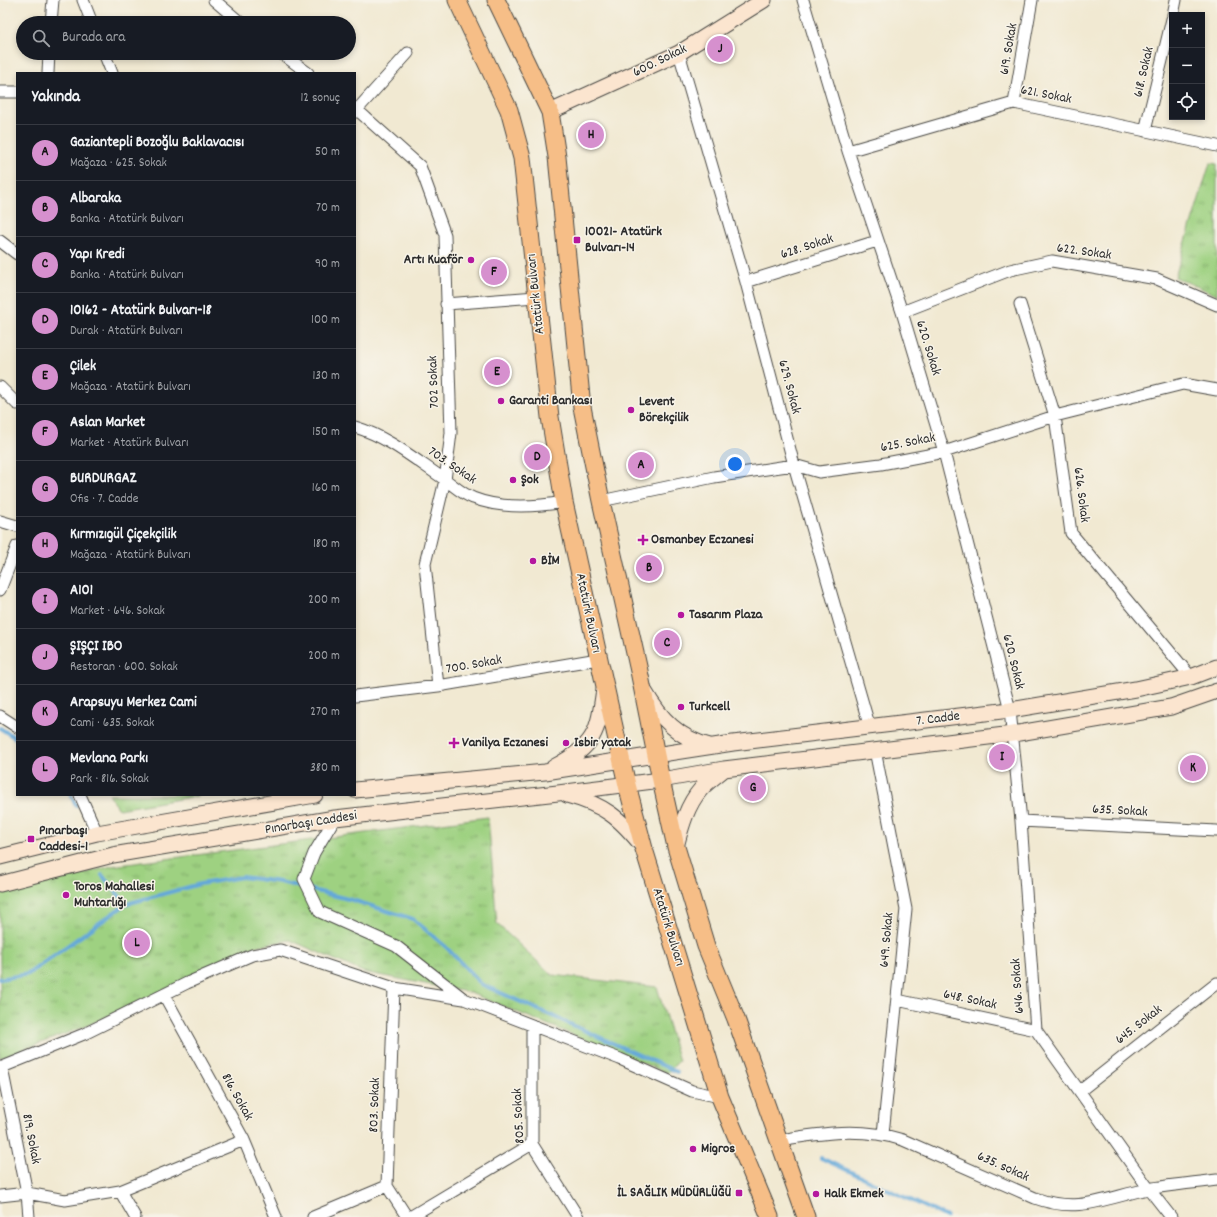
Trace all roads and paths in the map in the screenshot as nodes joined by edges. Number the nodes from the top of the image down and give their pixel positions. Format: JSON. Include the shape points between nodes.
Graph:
{"nodes":[{"id":1,"x":53,"y":0,"type":"edge"},
{"id":2,"x":83,"y":0,"type":"edge"},
{"id":3,"x":214,"y":0,"type":"edge"},
{"id":4,"x":457,"y":0,"type":"edge"},
{"id":5,"x":496,"y":0,"type":"edge"},
{"id":6,"x":764,"y":0,"type":"edge"},
{"id":7,"x":804,"y":0,"type":"edge"},
{"id":8,"x":1032,"y":0,"type":"edge"},
{"id":9,"x":1176,"y":0,"type":"edge"},
{"id":10,"x":1174,"y":12,"type":"edge"},
{"id":11,"x":52,"y":16,"type":"edge"},
{"id":12,"x":89,"y":16,"type":"edge"},
{"id":13,"x":233,"y":16,"type":"edge"},
{"id":14,"x":1169,"y":31,"type":"edge"},
{"id":15,"x":408,"y":53,"type":"dead end"},
{"id":16,"x":679,"y":53,"type":"junction"},
{"id":17,"x":49,"y":60,"type":"edge"},
{"id":18,"x":107,"y":60,"type":"edge"},
{"id":19,"x":290,"y":60,"type":"edge"},
{"id":20,"x":48,"y":72,"type":"edge"},
{"id":21,"x":112,"y":72,"type":"edge"},
{"id":22,"x":307,"y":72,"type":"edge"},
{"id":23,"x":0,"y":92,"type":"edge"},
{"id":24,"x":16,"y":92,"type":"edge"},
{"id":25,"x":1014,"y":103,"type":"junction"},
{"id":26,"x":356,"y":110,"type":"edge"},
{"id":27,"x":550,"y":112,"type":"junction"},
{"id":28,"x":1145,"y":131,"type":"junction"},
{"id":29,"x":1217,"y":146,"type":"edge"},
{"id":30,"x":848,"y":151,"type":"junction"},
{"id":31,"x":0,"y":240,"type":"edge"},
{"id":32,"x":877,"y":241,"type":"junction"},
{"id":33,"x":15,"y":248,"type":"edge"},
{"id":34,"x":746,"y":282,"type":"junction"},
{"id":35,"x":536,"y":297,"type":"junction"},
{"id":36,"x":446,"y":304,"type":"junction"},
{"id":37,"x":1020,"y":304,"type":"dead end"},
{"id":38,"x":1217,"y":305,"type":"edge"},
{"id":39,"x":902,"y":312,"type":"junction"},
{"id":40,"x":0,"y":387,"type":"edge"},
{"id":41,"x":1217,"y":390,"type":"edge"},
{"id":42,"x":16,"y":403,"type":"edge"},
{"id":43,"x":1055,"y":416,"type":"junction"},
{"id":44,"x":356,"y":427,"type":"edge"},
{"id":45,"x":944,"y":452,"type":"junction"},
{"id":46,"x":794,"y":465,"type":"junction"},
{"id":47,"x":444,"y":480,"type":"junction"},
{"id":48,"x":600,"y":501,"type":"junction"},
{"id":49,"x":564,"y":502,"type":"junction"},
{"id":50,"x":0,"y":521,"type":"edge"},
{"id":51,"x":16,"y":526,"type":"edge"},
{"id":52,"x":16,"y":549,"type":"edge"},
{"id":53,"x":0,"y":590,"type":"edge"},
{"id":54,"x":598,"y":659,"type":"junction"},
{"id":55,"x":1217,"y":667,"type":"edge"},
{"id":56,"x":1191,"y":677,"type":"junction"},
{"id":57,"x":438,"y":686,"type":"junction"},
{"id":58,"x":604,"y":686,"type":"junction"},
{"id":59,"x":643,"y":689,"type":"junction"},
{"id":60,"x":1217,"y":691,"type":"edge"},
{"id":61,"x":356,"y":696,"type":"edge"},
{"id":62,"x":1010,"y":710,"type":"junction"},
{"id":63,"x":0,"y":716,"type":"edge"},
{"id":64,"x":16,"y":726,"type":"edge"},
{"id":65,"x":870,"y":728,"type":"junction"},
{"id":66,"x":1013,"y":734,"type":"junction"},
{"id":67,"x":713,"y":746,"type":"junction"},
{"id":68,"x":875,"y":750,"type":"junction"},
{"id":69,"x":656,"y":755,"type":"junction"},
{"id":70,"x":621,"y":761,"type":"junction"},
{"id":71,"x":724,"y":769,"type":"junction"},
{"id":72,"x":545,"y":772,"type":"junction"},
{"id":73,"x":661,"y":780,"type":"junction"},
{"id":74,"x":627,"y":785,"type":"junction"},
{"id":75,"x":356,"y":790,"type":"edge"},
{"id":76,"x":558,"y":793,"type":"junction"},
{"id":77,"x":80,"y":796,"type":"edge"},
{"id":78,"x":308,"y":796,"type":"edge"},
{"id":79,"x":335,"y":818,"type":"junction"},
{"id":80,"x":1021,"y":821,"type":"junction"},
{"id":81,"x":1217,"y":831,"type":"edge"},
{"id":82,"x":97,"y":834,"type":"junction"},
{"id":83,"x":676,"y":847,"type":"junction"},
{"id":84,"x":644,"y":849,"type":"junction"},
{"id":85,"x":0,"y":857,"type":"edge"},
{"id":86,"x":0,"y":884,"type":"edge"},
{"id":87,"x":1217,"y":983,"type":"edge"},
{"id":88,"x":394,"y":988,"type":"junction"},
{"id":89,"x":164,"y":995,"type":"junction"},
{"id":90,"x":464,"y":999,"type":"junction"},
{"id":91,"x":897,"y":1000,"type":"junction"},
{"id":92,"x":532,"y":1025,"type":"junction"},
{"id":93,"x":1036,"y":1030,"type":"junction"},
{"id":94,"x":1,"y":1068,"type":"edge"},
{"id":95,"x":1080,"y":1091,"type":"junction"},
{"id":96,"x":720,"y":1098,"type":"junction"},
{"id":97,"x":883,"y":1134,"type":"junction"},
{"id":98,"x":244,"y":1140,"type":"junction"},
{"id":99,"x":780,"y":1140,"type":"junction"},
{"id":100,"x":532,"y":1144,"type":"junction"},
{"id":101,"x":1217,"y":1180,"type":"edge"},
{"id":102,"x":387,"y":1186,"type":"junction"},
{"id":103,"x":1149,"y":1189,"type":"junction"},
{"id":104,"x":120,"y":1191,"type":"junction"},
{"id":105,"x":27,"y":1193,"type":"junction"},
{"id":106,"x":0,"y":1196,"type":"edge"},
{"id":107,"x":765,"y":1215,"type":"edge"},
{"id":108,"x":28,"y":1217,"type":"edge"},
{"id":109,"x":135,"y":1217,"type":"edge"},
{"id":110,"x":276,"y":1217,"type":"edge"},
{"id":111,"x":313,"y":1217,"type":"edge"},
{"id":112,"x":408,"y":1217,"type":"edge"},
{"id":113,"x":578,"y":1217,"type":"edge"},
{"id":114,"x":806,"y":1217,"type":"edge"},
{"id":115,"x":1171,"y":1217,"type":"edge"}],
"edges":[{"from":1,"to":11,"type":"street"},
{"from":2,"to":12,"type":"street"},
{"from":3,"to":13,"type":"street"},
{"from":4,"to":35,"type":"main road","name":"Atatürk Bulvarı","via":[[508,110],[522,158]]},
{"from":5,"to":27,"type":"main road"},
{"from":6,"to":16,"type":"street","name":"600. Sokak"},
{"from":7,"to":30,"type":"street","name":"620. Sokak"},
{"from":8,"to":25,"type":"street","name":"619. Sokak"},
{"from":9,"to":10,"type":"street"},
{"from":14,"to":28,"type":"street","name":"618. Sokak"},
{"from":15,"to":26,"type":"street"},
{"from":16,"to":27,"type":"street","name":"600. Sokak"},
{"from":16,"to":34,"type":"street","name":"629. Sokak"},
{"from":17,"to":20,"type":"street"},
{"from":18,"to":21,"type":"street"},
{"from":19,"to":22,"type":"street"},
{"from":23,"to":24,"type":"street"},
{"from":25,"to":28,"type":"street","name":"621. Sokak"},
{"from":25,"to":30,"type":"street","name":"621. Sokak"},
{"from":26,"to":36,"type":"street","name":"702 Sokak","via":[[420,166],[445,235]]},
{"from":27,"to":48,"type":"main road","via":[[557,157],[582,407]]},
{"from":28,"to":29,"type":"street","name":"621. Sokak"},
{"from":30,"to":32,"type":"street","name":"620. Sokak"},
{"from":31,"to":33,"type":"street"},
{"from":32,"to":34,"type":"street","name":"628. Sokak"},
{"from":32,"to":39,"type":"street","name":"620. Sokak"},
{"from":34,"to":46,"type":"street","name":"629. Sokak"},
{"from":35,"to":36,"type":"street"},
{"from":35,"to":49,"type":"main road","name":"Atatürk Bulvarı","via":[[550,417]]},
{"from":36,"to":47,"type":"street","name":"702 Sokak","via":[[451,433]]},
{"from":37,"to":43,"type":"street","name":"626. Sokak"},
{"from":38,"to":39,"type":"street","name":"622. Sokak","via":[[1157,279],[1052,261],[1010,270]]},
{"from":39,"to":45,"type":"street","name":"620. Sokak"},
{"from":40,"to":42,"type":"street"},
{"from":41,"to":43,"type":"street","name":"625. Sokak","via":[[1184,384]]},
{"from":43,"to":45,"type":"street","name":"625. Sokak"},
{"from":43,"to":56,"type":"street","name":"626. Sokak","via":[[1071,533]]},
{"from":44,"to":47,"type":"street","name":"703. Sokak","via":[[368,431],[403,451]]},
{"from":45,"to":46,"type":"street","name":"625. Sokak","via":[[819,472]]},
{"from":45,"to":62,"type":"street","name":"620. Sokak"},
{"from":46,"to":48,"type":"street","name":"625. Sokak","via":[[714,477]]},
{"from":46,"to":65,"type":"street","name":"629. Sokak"},
{"from":47,"to":49,"type":"street","name":"703. Sokak","via":[[472,498],[494,504],[521,506]]},
{"from":47,"to":57,"type":"street","name":"702 Sokak","via":[[425,564]]},
{"from":48,"to":59,"type":"main road"},
{"from":49,"to":54,"type":"main road","name":"Atatürk Bulvarı"},
{"from":50,"to":51,"type":"street"},
{"from":52,"to":53,"type":"street"},
{"from":54,"to":57,"type":"street","name":"700. Sokak"},
{"from":54,"to":58,"type":"main road","name":"Atatürk Bulvarı"},
{"from":55,"to":56,"type":"street","name":"7. Cadde"},
{"from":56,"to":62,"type":"street","name":"7. Cadde"},
{"from":57,"to":61,"type":"street","name":"700. Sokak"},
{"from":58,"to":70,"type":"main road","name":"Atatürk Bulvarı"},
{"from":58,"to":72,"type":"street","via":[[600,718],[592,739],[572,757]]},
{"from":59,"to":67,"type":"street","via":[[664,720],[675,730],[698,743]]},
{"from":59,"to":69,"type":"main road"},
{"from":60,"to":66,"type":"street","name":"7. Cadde","via":[[1171,707]]},
{"from":62,"to":65,"type":"street","name":"7. Cadde"},
{"from":62,"to":66,"type":"street","name":"646. Sokak"},
{"from":63,"to":64,"type":"street"},
{"from":65,"to":67,"type":"street","name":"7. Cadde"},
{"from":66,"to":68,"type":"street","name":"7. Cadde"},
{"from":66,"to":80,"type":"street","name":"646. Sokak"},
{"from":67,"to":69,"type":"street","name":"7. Cadde"},
{"from":68,"to":71,"type":"street","name":"7. Cadde"},
{"from":68,"to":91,"type":"street","name":"649. Sokak","via":[[906,910]]},
{"from":69,"to":70,"type":"street","name":"7. Cadde"},
{"from":69,"to":73,"type":"main road"},
{"from":70,"to":72,"type":"street","name":"Pınarbaşı Caddesi"},
{"from":70,"to":74,"type":"main road","name":"Atatürk Bulvarı"},
{"from":71,"to":73,"type":"street","name":"7. Cadde"},
{"from":71,"to":83,"type":"street","via":[[701,788],[681,828]]},
{"from":72,"to":75,"type":"street","name":"Pınarbaşı Caddesi"},
{"from":73,"to":74,"type":"street","name":"7. Cadde"},
{"from":73,"to":83,"type":"main road"},
{"from":74,"to":76,"type":"street","name":"Pınarbaşı Caddesi"},
{"from":74,"to":84,"type":"main road","name":"Atatürk Bulvarı"},
{"from":76,"to":79,"type":"street","name":"Pınarbaşı Caddesi"},
{"from":76,"to":84,"type":"street","via":[[594,803],[604,809],[629,830]]},
{"from":77,"to":82,"type":"street"},
{"from":78,"to":82,"type":"street","name":"Pınarbaşı Caddesi"},
{"from":79,"to":86,"type":"street","name":"Pınarbaşı Caddesi","via":[[113,855]]},
{"from":79,"to":90,"type":"street","via":[[314,853],[304,879],[320,912],[396,946]]},
{"from":80,"to":81,"type":"street","name":"635. Sokak"},
{"from":80,"to":93,"type":"street","name":"646. Sokak"},
{"from":82,"to":85,"type":"street","name":"Pınarbaşı Caddesi"},
{"from":83,"to":99,"type":"main road","via":[[706,946],[736,1019]]},
{"from":84,"to":96,"type":"main road","name":"Atatürk Bulvarı"},
{"from":87,"to":95,"type":"street","name":"645. Sokak"},
{"from":88,"to":89,"type":"street","via":[[280,950],[252,955]]},
{"from":88,"to":90,"type":"street"},
{"from":88,"to":102,"type":"street","name":"803. Sokak"},
{"from":89,"to":94,"type":"street","via":[[84,1034]]},
{"from":89,"to":98,"type":"street","name":"816. Sokak"},
{"from":90,"to":92,"type":"street"},
{"from":91,"to":93,"type":"street","name":"648. Sokak"},
{"from":91,"to":97,"type":"street","name":"649. Sokak"},
{"from":92,"to":96,"type":"street","via":[[620,1058],[692,1092]]},
{"from":92,"to":100,"type":"street","name":"805. Sokak"},
{"from":93,"to":95,"type":"street","name":"646. Sokak"},
{"from":94,"to":105,"type":"street","name":"819. Sokak"},
{"from":95,"to":103,"type":"street","name":"646. Sokak"},
{"from":96,"to":107,"type":"main road","name":"Atatürk Bulvarı"},
{"from":97,"to":99,"type":"street","name":"635. sokak","via":[[863,1131]]},
{"from":97,"to":103,"type":"street","name":"635. sokak","via":[[903,1140],[1050,1204],[1081,1206]]},
{"from":98,"to":104,"type":"street"},
{"from":98,"to":110,"type":"street","name":"816. Sokak"},
{"from":99,"to":114,"type":"main road"},
{"from":100,"to":112,"type":"street"},
{"from":100,"to":113,"type":"street","name":"805. Sokak"},
{"from":101,"to":103,"type":"street","name":"635. sokak"},
{"from":102,"to":111,"type":"street"},
{"from":102,"to":112,"type":"street"},
{"from":103,"to":115,"type":"street","name":"646. Sokak"},
{"from":104,"to":105,"type":"street","via":[[66,1200]]},
{"from":104,"to":109,"type":"street"},
{"from":105,"to":106,"type":"street"},
{"from":105,"to":108,"type":"street","name":"819. Sokak"}]}
